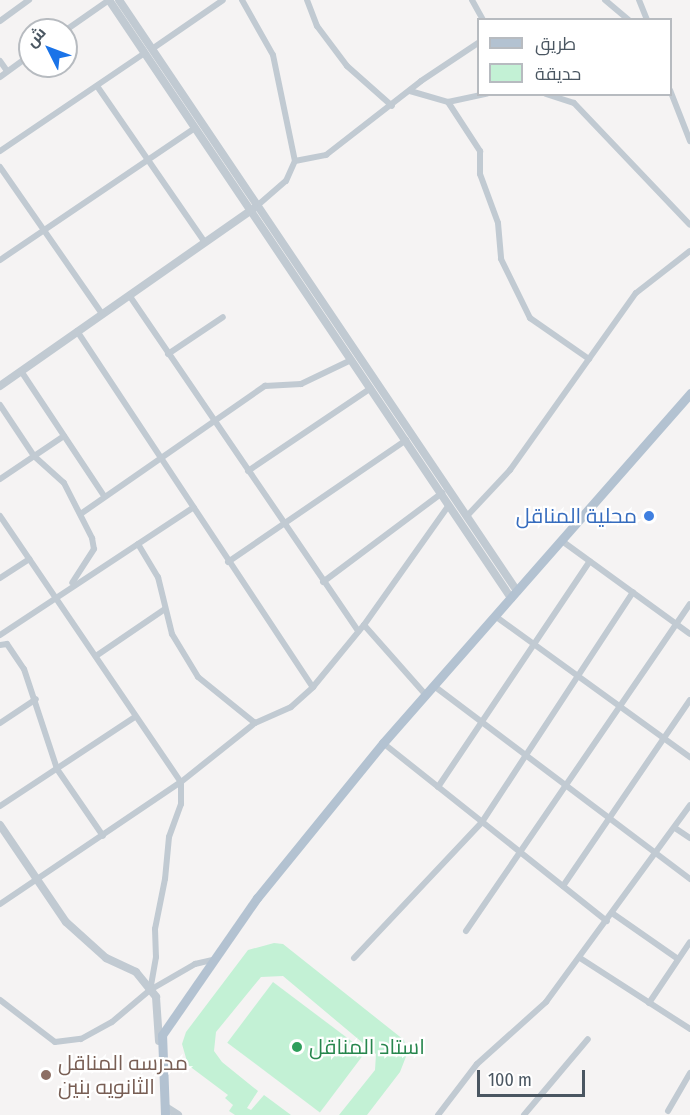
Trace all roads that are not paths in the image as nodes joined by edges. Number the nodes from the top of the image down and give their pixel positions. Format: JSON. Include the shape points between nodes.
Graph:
{"nodes":[{"id":1,"x":29,"y":0,"type":"edge"},
{"id":2,"x":109,"y":0,"type":"edge"},
{"id":3,"x":118,"y":0,"type":"edge"},
{"id":4,"x":223,"y":0,"type":"edge"},
{"id":5,"x":242,"y":0,"type":"edge"},
{"id":6,"x":307,"y":0,"type":"edge"},
{"id":7,"x":472,"y":0,"type":"edge"},
{"id":8,"x":606,"y":0,"type":"edge"},
{"id":9,"x":639,"y":0,"type":"edge"},
{"id":10,"x":482,"y":18,"type":"edge"},
{"id":11,"x":627,"y":18,"type":"edge"},
{"id":12,"x":646,"y":18,"type":"edge"},
{"id":13,"x":0,"y":21,"type":"edge"},
{"id":14,"x":78,"y":22,"type":"edge"},
{"id":15,"x":477,"y":44,"type":"edge"},
{"id":16,"x":149,"y":51,"type":"junction"},
{"id":17,"x":0,"y":62,"type":"edge"},
{"id":18,"x":18,"y":64,"type":"edge"},
{"id":19,"x":7,"y":71,"type":"junction"},
{"id":20,"x":0,"y":76,"type":"edge"},
{"id":21,"x":97,"y":86,"type":"junction"},
{"id":22,"x":410,"y":91,"type":"junction"},
{"id":23,"x":672,"y":95,"type":"edge"},
{"id":24,"x":477,"y":96,"type":"edge"},
{"id":25,"x":552,"y":96,"type":"edge"},
{"id":26,"x":448,"y":102,"type":"junction"},
{"id":27,"x":392,"y":106,"type":"junction"},
{"id":28,"x":195,"y":128,"type":"junction"},
{"id":29,"x":690,"y":141,"type":"edge"},
{"id":30,"x":0,"y":151,"type":"edge"},
{"id":31,"x":148,"y":160,"type":"junction"},
{"id":32,"x":296,"y":161,"type":"junction"},
{"id":33,"x":0,"y":166,"type":"edge"},
{"id":34,"x":258,"y":205,"type":"junction"},
{"id":35,"x":251,"y":212,"type":"junction"},
{"id":36,"x":690,"y":225,"type":"edge"},
{"id":37,"x":44,"y":230,"type":"junction"},
{"id":38,"x":204,"y":241,"type":"junction"},
{"id":39,"x":690,"y":251,"type":"edge"},
{"id":40,"x":0,"y":260,"type":"edge"},
{"id":41,"x":129,"y":295,"type":"junction"},
{"id":42,"x":102,"y":314,"type":"junction"},
{"id":43,"x":223,"y":317,"type":"dead end"},
{"id":44,"x":77,"y":331,"type":"junction"},
{"id":45,"x":168,"y":354,"type":"junction"},
{"id":46,"x":589,"y":359,"type":"junction"},
{"id":47,"x":351,"y":360,"type":"junction"},
{"id":48,"x":21,"y":371,"type":"junction"},
{"id":49,"x":0,"y":386,"type":"edge"},
{"id":50,"x":371,"y":388,"type":"junction"},
{"id":51,"x":690,"y":393,"type":"edge"},
{"id":52,"x":0,"y":405,"type":"edge"},
{"id":53,"x":216,"y":422,"type":"junction"},
{"id":54,"x":64,"y":436,"type":"junction"},
{"id":55,"x":406,"y":440,"type":"junction"},
{"id":56,"x":34,"y":456,"type":"junction"},
{"id":57,"x":162,"y":459,"type":"junction"},
{"id":58,"x":248,"y":471,"type":"junction"},
{"id":59,"x":0,"y":479,"type":"edge"},
{"id":60,"x":442,"y":493,"type":"junction"},
{"id":61,"x":104,"y":496,"type":"junction"},
{"id":62,"x":450,"y":505,"type":"junction"},
{"id":63,"x":194,"y":507,"type":"junction"},
{"id":64,"x":82,"y":513,"type":"junction"},
{"id":65,"x":0,"y":516,"type":"edge"},
{"id":66,"x":467,"y":516,"type":"junction"},
{"id":67,"x":284,"y":526,"type":"junction"},
{"id":68,"x":562,"y":541,"type":"junction"},
{"id":69,"x":138,"y":544,"type":"junction"},
{"id":70,"x":29,"y":559,"type":"junction"},
{"id":71,"x":590,"y":561,"type":"junction"},
{"id":72,"x":228,"y":562,"type":"junction"},
{"id":73,"x":0,"y":578,"type":"edge"},
{"id":74,"x":323,"y":582,"type":"junction"},
{"id":75,"x":70,"y":586,"type":"junction"},
{"id":76,"x":633,"y":592,"type":"junction"},
{"id":77,"x":514,"y":594,"type":"junction"},
{"id":78,"x":56,"y":599,"type":"junction"},
{"id":79,"x":690,"y":604,"type":"edge"},
{"id":80,"x":165,"y":609,"type":"junction"},
{"id":81,"x":495,"y":616,"type":"junction"},
{"id":82,"x":364,"y":625,"type":"junction"},
{"id":83,"x":676,"y":625,"type":"junction"},
{"id":84,"x":358,"y":631,"type":"junction"},
{"id":85,"x":1,"y":632,"type":"edge"},
{"id":86,"x":690,"y":634,"type":"edge"},
{"id":87,"x":532,"y":643,"type":"junction"},
{"id":88,"x":0,"y":645,"type":"edge"},
{"id":89,"x":96,"y":656,"type":"junction"},
{"id":90,"x":577,"y":677,"type":"junction"},
{"id":91,"x":434,"y":686,"type":"junction"},
{"id":92,"x":313,"y":687,"type":"junction"},
{"id":93,"x":426,"y":695,"type":"junction"},
{"id":94,"x":36,"y":699,"type":"junction"},
{"id":95,"x":690,"y":700,"type":"edge"},
{"id":96,"x":618,"y":707,"type":"junction"},
{"id":97,"x":135,"y":717,"type":"junction"},
{"id":98,"x":479,"y":722,"type":"junction"},
{"id":99,"x":0,"y":723,"type":"edge"},
{"id":100,"x":255,"y":723,"type":"junction"},
{"id":101,"x":663,"y":738,"type":"junction"},
{"id":102,"x":383,"y":743,"type":"junction"},
{"id":103,"x":524,"y":757,"type":"junction"},
{"id":104,"x":690,"y":757,"type":"edge"},
{"id":105,"x":57,"y":769,"type":"junction"},
{"id":106,"x":181,"y":782,"type":"junction"},
{"id":107,"x":438,"y":787,"type":"junction"},
{"id":108,"x":564,"y":787,"type":"junction"},
{"id":109,"x":690,"y":805,"type":"edge"},
{"id":110,"x":0,"y":806,"type":"edge"},
{"id":111,"x":607,"y":819,"type":"junction"},
{"id":112,"x":482,"y":822,"type":"junction"},
{"id":113,"x":0,"y":825,"type":"edge"},
{"id":114,"x":675,"y":828,"type":"junction"},
{"id":115,"x":103,"y":836,"type":"junction"},
{"id":116,"x":690,"y":838,"type":"edge"},
{"id":117,"x":519,"y":852,"type":"junction"},
{"id":118,"x":656,"y":855,"type":"junction"},
{"id":119,"x":37,"y":879,"type":"junction"},
{"id":120,"x":690,"y":879,"type":"edge"},
{"id":121,"x":563,"y":886,"type":"junction"},
{"id":122,"x":0,"y":904,"type":"edge"},
{"id":123,"x":612,"y":913,"type":"junction"},
{"id":124,"x":607,"y":921,"type":"junction"},
{"id":125,"x":466,"y":931,"type":"dead end"},
{"id":126,"x":690,"y":943,"type":"edge"},
{"id":127,"x":354,"y":958,"type":"dead end"},
{"id":128,"x":580,"y":958,"type":"junction"},
{"id":129,"x":678,"y":959,"type":"junction"},
{"id":130,"x":213,"y":960,"type":"junction"},
{"id":131,"x":150,"y":990,"type":"junction"},
{"id":132,"x":0,"y":1000,"type":"edge"},
{"id":133,"x":649,"y":1003,"type":"junction"},
{"id":134,"x":690,"y":1029,"type":"edge"},
{"id":135,"x":588,"y":1040,"type":"dead end"},
{"id":136,"x":160,"y":1060,"type":"junction"},
{"id":137,"x":690,"y":1073,"type":"edge"},
{"id":138,"x":166,"y":1111,"type":"edge"},
{"id":139,"x":668,"y":1111,"type":"dead end"},
{"id":140,"x":178,"y":1115,"type":"edge"},
{"id":141,"x":438,"y":1115,"type":"edge"},
{"id":142,"x":524,"y":1115,"type":"edge"}],
"edges":[{"from":1,"to":13,"type":"street"},
{"from":2,"to":14,"type":"street"},
{"from":2,"to":16,"type":"street"},
{"from":3,"to":16,"type":"street"},
{"from":4,"to":16,"type":"street"},
{"from":5,"to":32,"type":"street","via":[[273,55]]},
{"from":6,"to":27,"type":"street","via":[[317,26],[347,66]]},
{"from":7,"to":10,"type":"street"},
{"from":8,"to":11,"type":"street"},
{"from":9,"to":12,"type":"street"},
{"from":15,"to":22,"type":"street"},
{"from":16,"to":21,"type":"street"},
{"from":16,"to":28,"type":"street"},
{"from":16,"to":34,"type":"street"},
{"from":17,"to":19,"type":"street"},
{"from":18,"to":19,"type":"street"},
{"from":19,"to":20,"type":"street"},
{"from":21,"to":30,"type":"street"},
{"from":21,"to":31,"type":"street"},
{"from":22,"to":26,"type":"street"},
{"from":22,"to":27,"type":"street"},
{"from":23,"to":29,"type":"street"},
{"from":24,"to":26,"type":"street"},
{"from":25,"to":36,"type":"street","via":[[574,103]]},
{"from":26,"to":46,"type":"street","via":[[480,151],[480,174],[498,223],[501,259],[530,318]]},
{"from":27,"to":32,"type":"street","via":[[326,154]]},
{"from":28,"to":31,"type":"street"},
{"from":28,"to":35,"type":"street"},
{"from":31,"to":37,"type":"street"},
{"from":31,"to":38,"type":"street"},
{"from":32,"to":34,"type":"street","via":[[286,181]]},
{"from":33,"to":37,"type":"street"},
{"from":34,"to":35,"type":"street"},
{"from":34,"to":66,"type":"street"},
{"from":35,"to":38,"type":"street"},
{"from":35,"to":47,"type":"street"},
{"from":37,"to":40,"type":"street"},
{"from":37,"to":42,"type":"street"},
{"from":38,"to":41,"type":"street"},
{"from":39,"to":46,"type":"street","via":[[636,293]]},
{"from":41,"to":42,"type":"street"},
{"from":41,"to":45,"type":"street"},
{"from":42,"to":44,"type":"street"},
{"from":43,"to":45,"type":"street"},
{"from":44,"to":48,"type":"street"},
{"from":44,"to":57,"type":"street"},
{"from":45,"to":53,"type":"street"},
{"from":46,"to":66,"type":"street","via":[[510,470]]},
{"from":47,"to":50,"type":"street"},
{"from":47,"to":53,"type":"street","via":[[301,384],[268,384]]},
{"from":48,"to":49,"type":"street"},
{"from":48,"to":54,"type":"street"},
{"from":50,"to":55,"type":"street"},
{"from":50,"to":58,"type":"street"},
{"from":51,"to":68,"type":"main road"},
{"from":52,"to":56,"type":"street"},
{"from":53,"to":57,"type":"street"},
{"from":53,"to":58,"type":"street"},
{"from":54,"to":56,"type":"street"},
{"from":54,"to":61,"type":"street"},
{"from":55,"to":60,"type":"street"},
{"from":55,"to":67,"type":"street"},
{"from":56,"to":59,"type":"street"},
{"from":56,"to":64,"type":"street","via":[[64,483]]},
{"from":57,"to":61,"type":"street"},
{"from":57,"to":63,"type":"street"},
{"from":58,"to":67,"type":"street"},
{"from":60,"to":62,"type":"street"},
{"from":60,"to":74,"type":"street"},
{"from":61,"to":64,"type":"street"},
{"from":62,"to":77,"type":"street"},
{"from":62,"to":82,"type":"street"},
{"from":63,"to":69,"type":"street"},
{"from":63,"to":72,"type":"street"},
{"from":64,"to":75,"type":"street","via":[[94,549]]},
{"from":65,"to":70,"type":"street"},
{"from":66,"to":77,"type":"street"},
{"from":67,"to":72,"type":"street"},
{"from":67,"to":74,"type":"street"},
{"from":68,"to":71,"type":"street"},
{"from":68,"to":77,"type":"main road"},
{"from":69,"to":75,"type":"street"},
{"from":69,"to":80,"type":"street","via":[[158,577]]},
{"from":70,"to":73,"type":"street"},
{"from":70,"to":78,"type":"street"},
{"from":71,"to":76,"type":"street"},
{"from":71,"to":87,"type":"street"},
{"from":72,"to":92,"type":"street"},
{"from":74,"to":84,"type":"street"},
{"from":75,"to":78,"type":"street"},
{"from":76,"to":83,"type":"street"},
{"from":76,"to":90,"type":"street"},
{"from":77,"to":81,"type":"main road"},
{"from":78,"to":85,"type":"street"},
{"from":78,"to":89,"type":"street"},
{"from":79,"to":83,"type":"street"},
{"from":80,"to":89,"type":"street"},
{"from":80,"to":100,"type":"street","via":[[172,634],[198,677]]},
{"from":81,"to":87,"type":"street"},
{"from":81,"to":91,"type":"main road"},
{"from":82,"to":84,"type":"street"},
{"from":82,"to":93,"type":"street"},
{"from":83,"to":86,"type":"street"},
{"from":83,"to":96,"type":"street"},
{"from":84,"to":92,"type":"street"},
{"from":87,"to":90,"type":"street"},
{"from":87,"to":98,"type":"street"},
{"from":88,"to":94,"type":"street","via":[[8,644]]},
{"from":89,"to":97,"type":"street"},
{"from":90,"to":96,"type":"street"},
{"from":90,"to":103,"type":"street"},
{"from":91,"to":93,"type":"main road"},
{"from":91,"to":98,"type":"street"},
{"from":92,"to":100,"type":"street","via":[[291,707]]},
{"from":93,"to":102,"type":"main road"},
{"from":94,"to":99,"type":"street"},
{"from":94,"to":105,"type":"street"},
{"from":95,"to":101,"type":"street"},
{"from":96,"to":101,"type":"street"},
{"from":96,"to":108,"type":"street"},
{"from":97,"to":105,"type":"street"},
{"from":97,"to":106,"type":"street"},
{"from":98,"to":103,"type":"street"},
{"from":98,"to":107,"type":"street"},
{"from":100,"to":106,"type":"street"},
{"from":101,"to":104,"type":"street"},
{"from":101,"to":111,"type":"street"},
{"from":102,"to":107,"type":"street"},
{"from":102,"to":130,"type":"main road","via":[[260,894]]},
{"from":103,"to":108,"type":"street"},
{"from":103,"to":112,"type":"street"},
{"from":105,"to":110,"type":"street"},
{"from":105,"to":115,"type":"street"},
{"from":106,"to":115,"type":"street"},
{"from":106,"to":131,"type":"street","via":[[181,804],[169,837],[155,929],[156,957]]},
{"from":107,"to":112,"type":"street"},
{"from":108,"to":111,"type":"street"},
{"from":108,"to":117,"type":"street"},
{"from":109,"to":114,"type":"street"},
{"from":111,"to":118,"type":"street"},
{"from":111,"to":121,"type":"street"},
{"from":112,"to":117,"type":"street"},
{"from":112,"to":127,"type":"street"},
{"from":113,"to":119,"type":"street"},
{"from":114,"to":116,"type":"street"},
{"from":114,"to":118,"type":"street"},
{"from":115,"to":119,"type":"street"},
{"from":117,"to":121,"type":"street"},
{"from":117,"to":125,"type":"street"},
{"from":118,"to":120,"type":"street"},
{"from":118,"to":123,"type":"street"},
{"from":119,"to":122,"type":"street"},
{"from":119,"to":131,"type":"street","via":[[66,922],[106,958],[136,972]]},
{"from":121,"to":124,"type":"street"},
{"from":123,"to":124,"type":"street"},
{"from":123,"to":129,"type":"street"},
{"from":124,"to":128,"type":"street"},
{"from":126,"to":129,"type":"street"},
{"from":128,"to":133,"type":"street"},
{"from":128,"to":141,"type":"street","via":[[546,1002],[477,1065]]},
{"from":129,"to":133,"type":"street"},
{"from":130,"to":131,"type":"street","via":[[195,964]]},
{"from":130,"to":136,"type":"main road","via":[[166,1024]]},
{"from":131,"to":132,"type":"street","via":[[112,1022],[81,1039],[55,1042]]},
{"from":131,"to":136,"type":"street","via":[[156,997]]},
{"from":133,"to":134,"type":"street"},
{"from":135,"to":142,"type":"street"},
{"from":136,"to":138,"type":"main road"},
{"from":137,"to":139,"type":"street"},
{"from":138,"to":140,"type":"street"}]}
